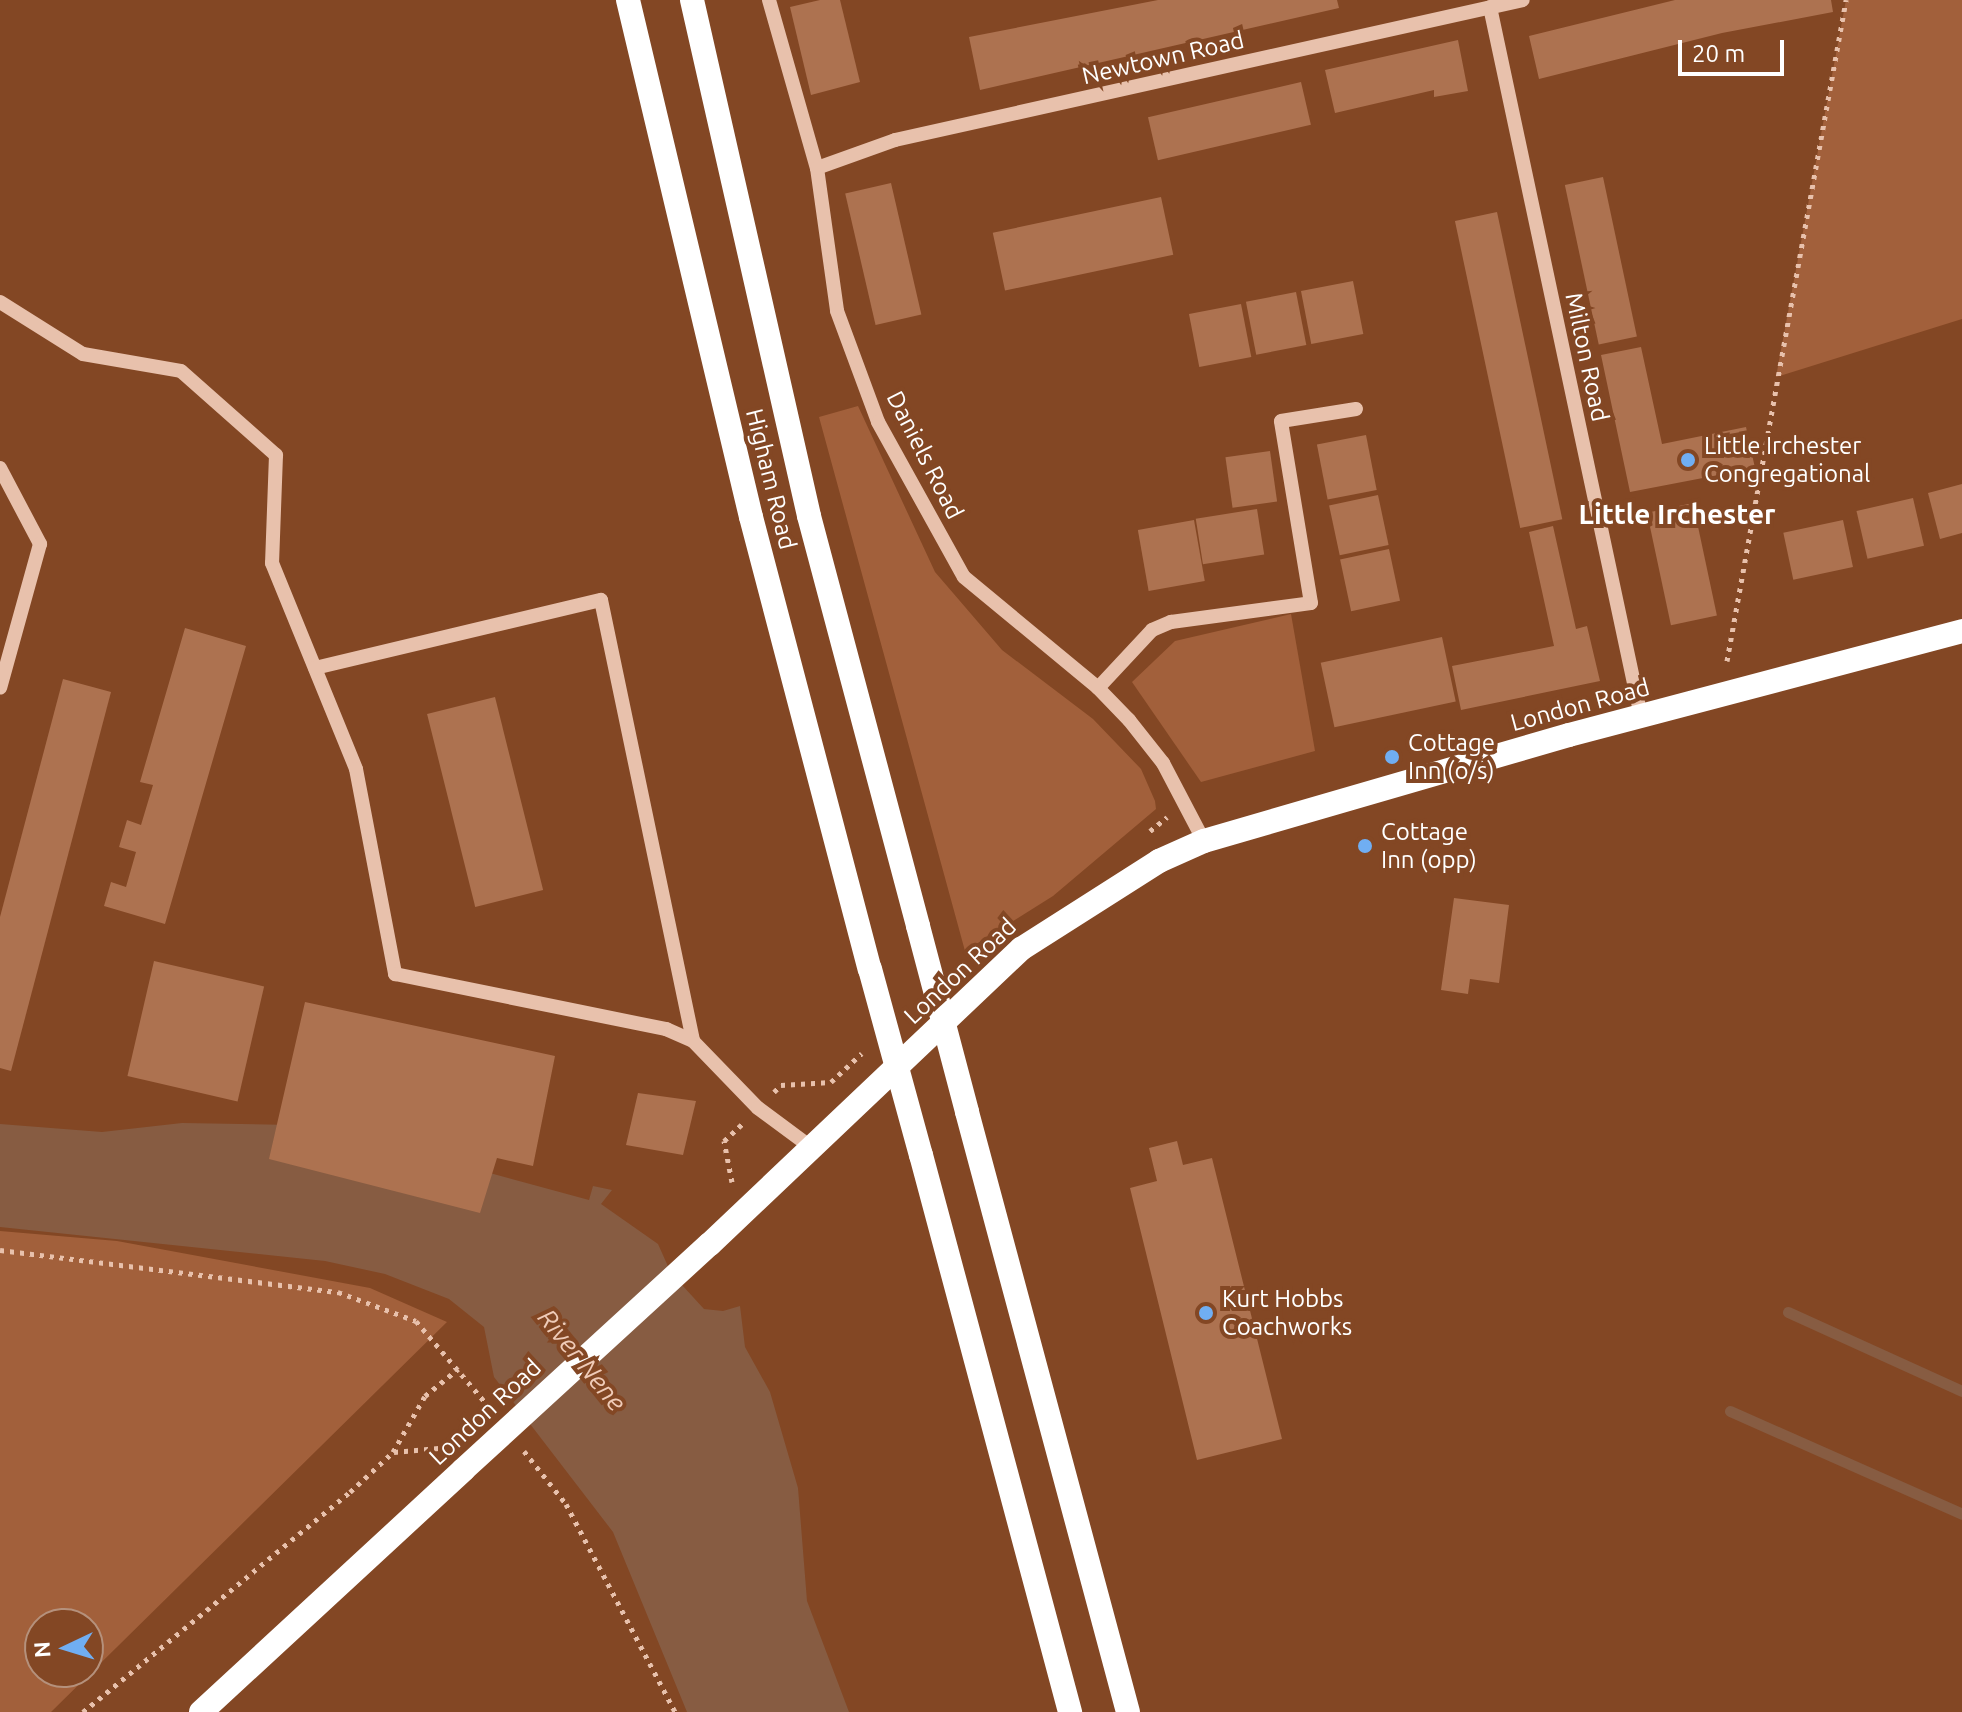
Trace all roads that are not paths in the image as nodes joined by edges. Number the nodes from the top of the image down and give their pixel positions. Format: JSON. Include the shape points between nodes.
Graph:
{"nodes":[{"id":1,"x":628,"y":0,"type":"edge"},
{"id":2,"x":692,"y":0,"type":"edge"},
{"id":3,"x":769,"y":0,"type":"edge"},
{"id":4,"x":1523,"y":0,"type":"edge"},
{"id":5,"x":1490,"y":7,"type":"junction"},
{"id":6,"x":817,"y":168,"type":"junction"},
{"id":7,"x":0,"y":302,"type":"edge"},
{"id":8,"x":1356,"y":409,"type":"dead end"},
{"id":9,"x":0,"y":468,"type":"edge"},
{"id":10,"x":1962,"y":631,"type":"edge"},
{"id":11,"x":315,"y":668,"type":"junction"},
{"id":12,"x":0,"y":688,"type":"edge"},
{"id":13,"x":1098,"y":688,"type":"junction"},
{"id":14,"x":1641,"y":716,"type":"junction"},
{"id":15,"x":1204,"y":841,"type":"junction"},
{"id":16,"x":693,"y":1041,"type":"junction"},
{"id":17,"x":812,"y":1148,"type":"junction"},
{"id":18,"x":1018,"y":1521,"type":"junction"},
{"id":19,"x":201,"y":1712,"type":"edge"},
{"id":20,"x":1058,"y":1712,"type":"edge"},
{"id":21,"x":1070,"y":1712,"type":"edge"},
{"id":22,"x":1128,"y":1712,"type":"edge"}],
"edges":[{"from":1,"to":18,"type":"highway","name":"Higham Road","bridge":true,"via":[[751,517]]},
{"from":2,"to":22,"type":"highway","name":"Higham Road","bridge":true,"via":[[809,516]]},
{"from":3,"to":6,"type":"street","name":"Daniels Road"},
{"from":4,"to":5,"type":"street","name":"Newtown Road"},
{"from":5,"to":6,"type":"street","name":"Newtown Road","via":[[895,140]]},
{"from":5,"to":14,"type":"street","name":"Milton Road"},
{"from":6,"to":13,"type":"street","name":"Daniels Road","via":[[837,311],[878,422],[964,577]]},
{"from":7,"to":11,"type":"street","via":[[83,354],[181,371],[276,455],[272,563]]},
{"from":8,"to":13,"type":"street","via":[[1281,421],[1311,603],[1171,622],[1152,630]]},
{"from":9,"to":12,"type":"street","via":[[40,544]]},
{"from":10,"to":14,"type":"highway","name":"London Road"},
{"from":11,"to":16,"type":"street","via":[[356,769],[395,974],[666,1029]]},
{"from":11,"to":16,"type":"street","via":[[601,600]]},
{"from":13,"to":15,"type":"street","name":"Daniels Road","via":[[1163,763]]},
{"from":14,"to":15,"type":"highway","name":"London Road"},
{"from":15,"to":17,"type":"highway","name":"London Road","via":[[1115,885],[1021,949]]},
{"from":16,"to":17,"type":"street","via":[[758,1108]]},
{"from":17,"to":19,"type":"highway","name":"London Road","bridge":true},
{"from":18,"to":20,"type":"highway"},
{"from":18,"to":21,"type":"highway"}]}
